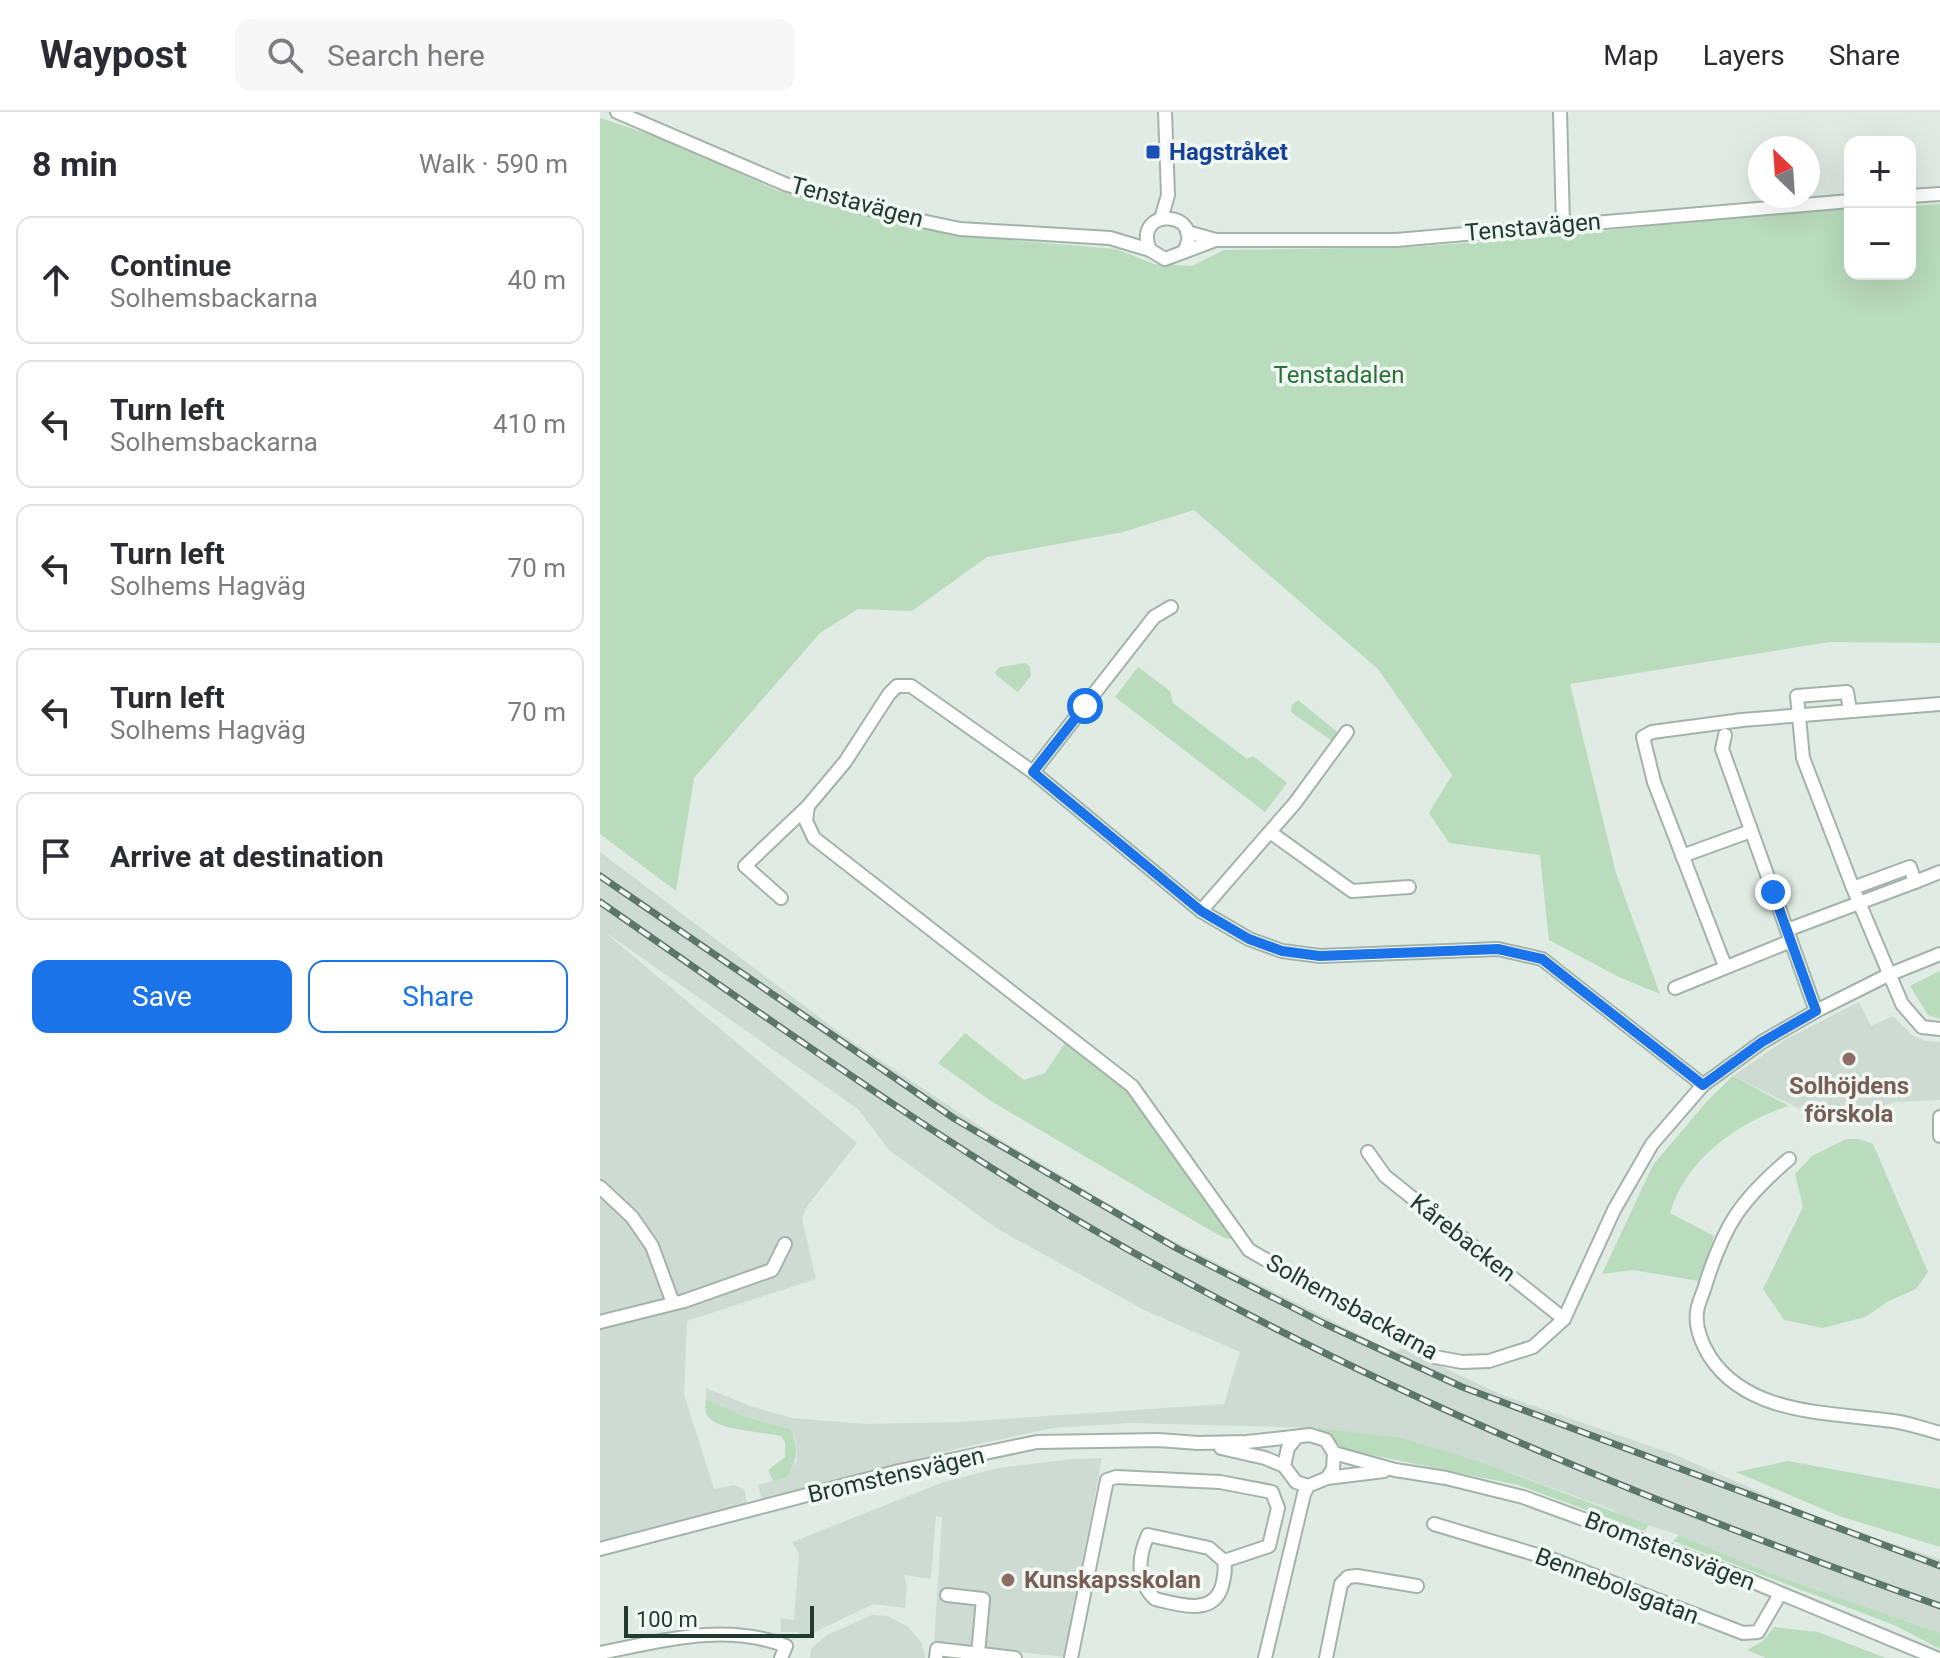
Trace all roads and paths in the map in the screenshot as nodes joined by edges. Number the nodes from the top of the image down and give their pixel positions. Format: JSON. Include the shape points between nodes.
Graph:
{"nodes":[{"id":1,"x":617,"y":112,"type":"edge"},
{"id":2,"x":1165,"y":112,"type":"edge"},
{"id":3,"x":1560,"y":112,"type":"edge"},
{"id":4,"x":1940,"y":194,"type":"edge"},
{"id":5,"x":1168,"y":195,"type":"junction"},
{"id":6,"x":1916,"y":196,"type":"edge"},
{"id":7,"x":1844,"y":201,"type":"edge"},
{"id":8,"x":1161,"y":219,"type":"junction"},
{"id":9,"x":1563,"y":224,"type":"junction"},
{"id":10,"x":1183,"y":227,"type":"junction"},
{"id":11,"x":1148,"y":232,"type":"junction"},
{"id":12,"x":1110,"y":238,"type":"junction"},
{"id":13,"x":1216,"y":240,"type":"junction"},
{"id":14,"x":1150,"y":250,"type":"junction"},
{"id":15,"x":1184,"y":251,"type":"junction"},
{"id":16,"x":1171,"y":607,"type":"dead end"},
{"id":17,"x":1940,"y":704,"type":"edge"},
{"id":18,"x":1850,"y":711,"type":"junction"},
{"id":19,"x":1799,"y":717,"type":"junction"},
{"id":20,"x":1347,"y":732,"type":"dead end"},
{"id":21,"x":1725,"y":735,"type":"dead end"},
{"id":22,"x":1033,"y":772,"type":"junction"},
{"id":23,"x":808,"y":806,"type":"junction"},
{"id":24,"x":1751,"y":831,"type":"junction"},
{"id":25,"x":1270,"y":832,"type":"junction"},
{"id":26,"x":1682,"y":856,"type":"junction"},
{"id":27,"x":1940,"y":872,"type":"edge"},
{"id":28,"x":1915,"y":882,"type":"junction"},
{"id":29,"x":1409,"y":887,"type":"dead end"},
{"id":30,"x":1853,"y":888,"type":"junction"},
{"id":31,"x":781,"y":898,"type":"dead end"},
{"id":32,"x":1859,"y":903,"type":"junction"},
{"id":33,"x":1201,"y":911,"type":"junction"},
{"id":34,"x":1789,"y":936,"type":"junction"},
{"id":35,"x":1940,"y":954,"type":"edge"},
{"id":36,"x":1725,"y":966,"type":"junction"},
{"id":37,"x":1888,"y":975,"type":"junction"},
{"id":38,"x":1675,"y":988,"type":"dead end"},
{"id":39,"x":1816,"y":1011,"type":"junction"},
{"id":40,"x":1940,"y":1029,"type":"edge"},
{"id":41,"x":1703,"y":1085,"type":"junction"},
{"id":42,"x":1940,"y":1117,"type":"edge"},
{"id":43,"x":1940,"y":1136,"type":"edge"},
{"id":44,"x":1368,"y":1152,"type":"dead end"},
{"id":45,"x":1789,"y":1159,"type":"dead end"},
{"id":46,"x":600,"y":1187,"type":"edge"},
{"id":47,"x":785,"y":1244,"type":"dead end"},
{"id":48,"x":673,"y":1303,"type":"junction"},
{"id":49,"x":1564,"y":1319,"type":"junction"},
{"id":50,"x":600,"y":1322,"type":"edge"},
{"id":51,"x":1940,"y":1433,"type":"edge"},
{"id":52,"x":1296,"y":1438,"type":"junction"},
{"id":53,"x":1198,"y":1443,"type":"junction"},
{"id":54,"x":1334,"y":1453,"type":"junction"},
{"id":55,"x":1284,"y":1466,"type":"junction"},
{"id":56,"x":1395,"y":1470,"type":"junction"},
{"id":57,"x":1327,"y":1478,"type":"junction"},
{"id":58,"x":1308,"y":1486,"type":"junction"},
{"id":59,"x":1434,"y":1524,"type":"dead end"},
{"id":60,"x":600,"y":1549,"type":"edge"},
{"id":61,"x":1224,"y":1561,"type":"junction"},
{"id":62,"x":1417,"y":1586,"type":"dead end"},
{"id":63,"x":1780,"y":1594,"type":"junction"},
{"id":64,"x":947,"y":1595,"type":"dead end"},
{"id":65,"x":783,"y":1652,"type":"edge"},
{"id":66,"x":600,"y":1653,"type":"edge"},
{"id":67,"x":982,"y":1656,"type":"edge"},
{"id":68,"x":936,"y":1658,"type":"edge"},
{"id":69,"x":1015,"y":1658,"type":"edge"},
{"id":70,"x":1071,"y":1658,"type":"edge"},
{"id":71,"x":1265,"y":1658,"type":"edge"},
{"id":72,"x":1326,"y":1658,"type":"edge"},
{"id":73,"x":1936,"y":1658,"type":"edge"}],
"edges":[{"from":1,"to":12,"type":"street","name":"Tenstavägen","via":[[785,184],[884,213],[960,229]]},
{"from":2,"to":5,"type":"street"},
{"from":3,"to":9,"type":"street"},
{"from":4,"to":6,"type":"street"},
{"from":5,"to":8,"type":"street"},
{"from":5,"to":10,"type":"street"},
{"from":7,"to":9,"type":"street","name":"Tenstavägen"},
{"from":8,"to":10,"type":"street"},
{"from":8,"to":11,"type":"street"},
{"from":9,"to":13,"type":"street","name":"Tenstavägen","via":[[1396,240]]},
{"from":10,"to":13,"type":"street","name":"Tenstavägen"},
{"from":10,"to":15,"type":"street","via":[[1188,239]]},
{"from":11,"to":12,"type":"street","name":"Tenstavägen"},
{"from":11,"to":14,"type":"street"},
{"from":12,"to":14,"type":"street","name":"Tenstavägen"},
{"from":13,"to":15,"type":"street","name":"Tenstavägen"},
{"from":14,"to":15,"type":"street","via":[[1165,259]]},
{"from":16,"to":22,"type":"street","via":[[1154,617]]},
{"from":17,"to":18,"type":"street"},
{"from":18,"to":19,"type":"street"},
{"from":18,"to":19,"type":"street","via":[[1847,692],[1797,696]]},
{"from":19,"to":26,"type":"street","via":[[1742,720],[1643,737]]},
{"from":19,"to":30,"type":"street","via":[[1803,758]]},
{"from":20,"to":25,"type":"street"},
{"from":21,"to":24,"type":"street","via":[[1722,749]]},
{"from":22,"to":23,"type":"street","via":[[911,686],[897,686]]},
{"from":22,"to":33,"type":"street"},
{"from":23,"to":31,"type":"street","via":[[745,866]]},
{"from":23,"to":49,"type":"street","name":"Solhemsbackarna","via":[[806,821],[814,838],[1132,1086],[1249,1250],[1435,1357],[1462,1362],[1511,1356],[1533,1347]]},
{"from":24,"to":26,"type":"street"},
{"from":24,"to":34,"type":"street"},
{"from":25,"to":29,"type":"street","via":[[1352,891]]},
{"from":25,"to":33,"type":"street"},
{"from":26,"to":36,"type":"street"},
{"from":27,"to":28,"type":"street"},
{"from":28,"to":30,"type":"street","via":[[1910,867]]},
{"from":28,"to":32,"type":"street"},
{"from":30,"to":32,"type":"street"},
{"from":32,"to":34,"type":"street"},
{"from":32,"to":37,"type":"street"},
{"from":33,"to":41,"type":"street","via":[[1282,951],[1320,956],[1498,949],[1542,959]]},
{"from":34,"to":36,"type":"street"},
{"from":34,"to":39,"type":"street"},
{"from":35,"to":37,"type":"street","name":"Solhemsbackarna"},
{"from":36,"to":38,"type":"street"},
{"from":37,"to":39,"type":"street","name":"Solhemsbackarna"},
{"from":37,"to":40,"type":"street","via":[[1902,1004],[1922,1027]]},
{"from":39,"to":41,"type":"street","name":"Solhemsbackarna"},
{"from":41,"to":49,"type":"street","name":"Solhemsbackarna","via":[[1652,1144],[1614,1210]]},
{"from":42,"to":43,"type":"street"},
{"from":44,"to":49,"type":"street","name":"Kårebacken","via":[[1385,1176]]},
{"from":45,"to":51,"type":"street","via":[[1757,1186],[1719,1245],[1697,1311],[1705,1349],[1718,1369],[1768,1402]]},
{"from":46,"to":48,"type":"street","via":[[632,1217],[652,1246]]},
{"from":47,"to":48,"type":"street","via":[[772,1270]]},
{"from":48,"to":50,"type":"street"},
{"from":52,"to":53,"type":"street","name":"Bromstensvägen"},
{"from":52,"to":54,"type":"street","name":"Bromstensvägen","via":[[1319,1437]]},
{"from":52,"to":55,"type":"street"},
{"from":53,"to":55,"type":"street","name":"Bromstensvägen"},
{"from":53,"to":60,"type":"street","name":"Bromstensvägen","via":[[1037,1442],[899,1471]]},
{"from":54,"to":56,"type":"street","name":"Bromstensvägen"},
{"from":54,"to":57,"type":"street"},
{"from":55,"to":58,"type":"street","name":"Bromstensvägen","via":[[1296,1482]]},
{"from":56,"to":57,"type":"street","name":"Bromstensvägen"},
{"from":56,"to":63,"type":"street","name":"Bromstensvägen","via":[[1523,1497]]},
{"from":57,"to":58,"type":"street","name":"Bromstensvägen"},
{"from":58,"to":71,"type":"street"},
{"from":59,"to":63,"type":"street","name":"Bennebolsgatan","via":[[1554,1560],[1743,1633],[1758,1632]]},
{"from":61,"to":61,"type":"street","via":[[1209,1548],[1148,1535],[1139,1572],[1155,1599],[1196,1606],[1219,1594]]},
{"from":61,"to":70,"type":"street","via":[[1269,1546],[1278,1508],[1272,1492],[1220,1482],[1107,1480]]},
{"from":62,"to":72,"type":"street","via":[[1348,1577],[1341,1584]]},
{"from":63,"to":73,"type":"street","name":"Bromstensvägen"},
{"from":64,"to":67,"type":"street","via":[[983,1599]]},
{"from":65,"to":66,"type":"street","via":[[763,1637],[695,1634]]},
{"from":67,"to":68,"type":"street","via":[[937,1649]]},
{"from":67,"to":69,"type":"street"}]}
